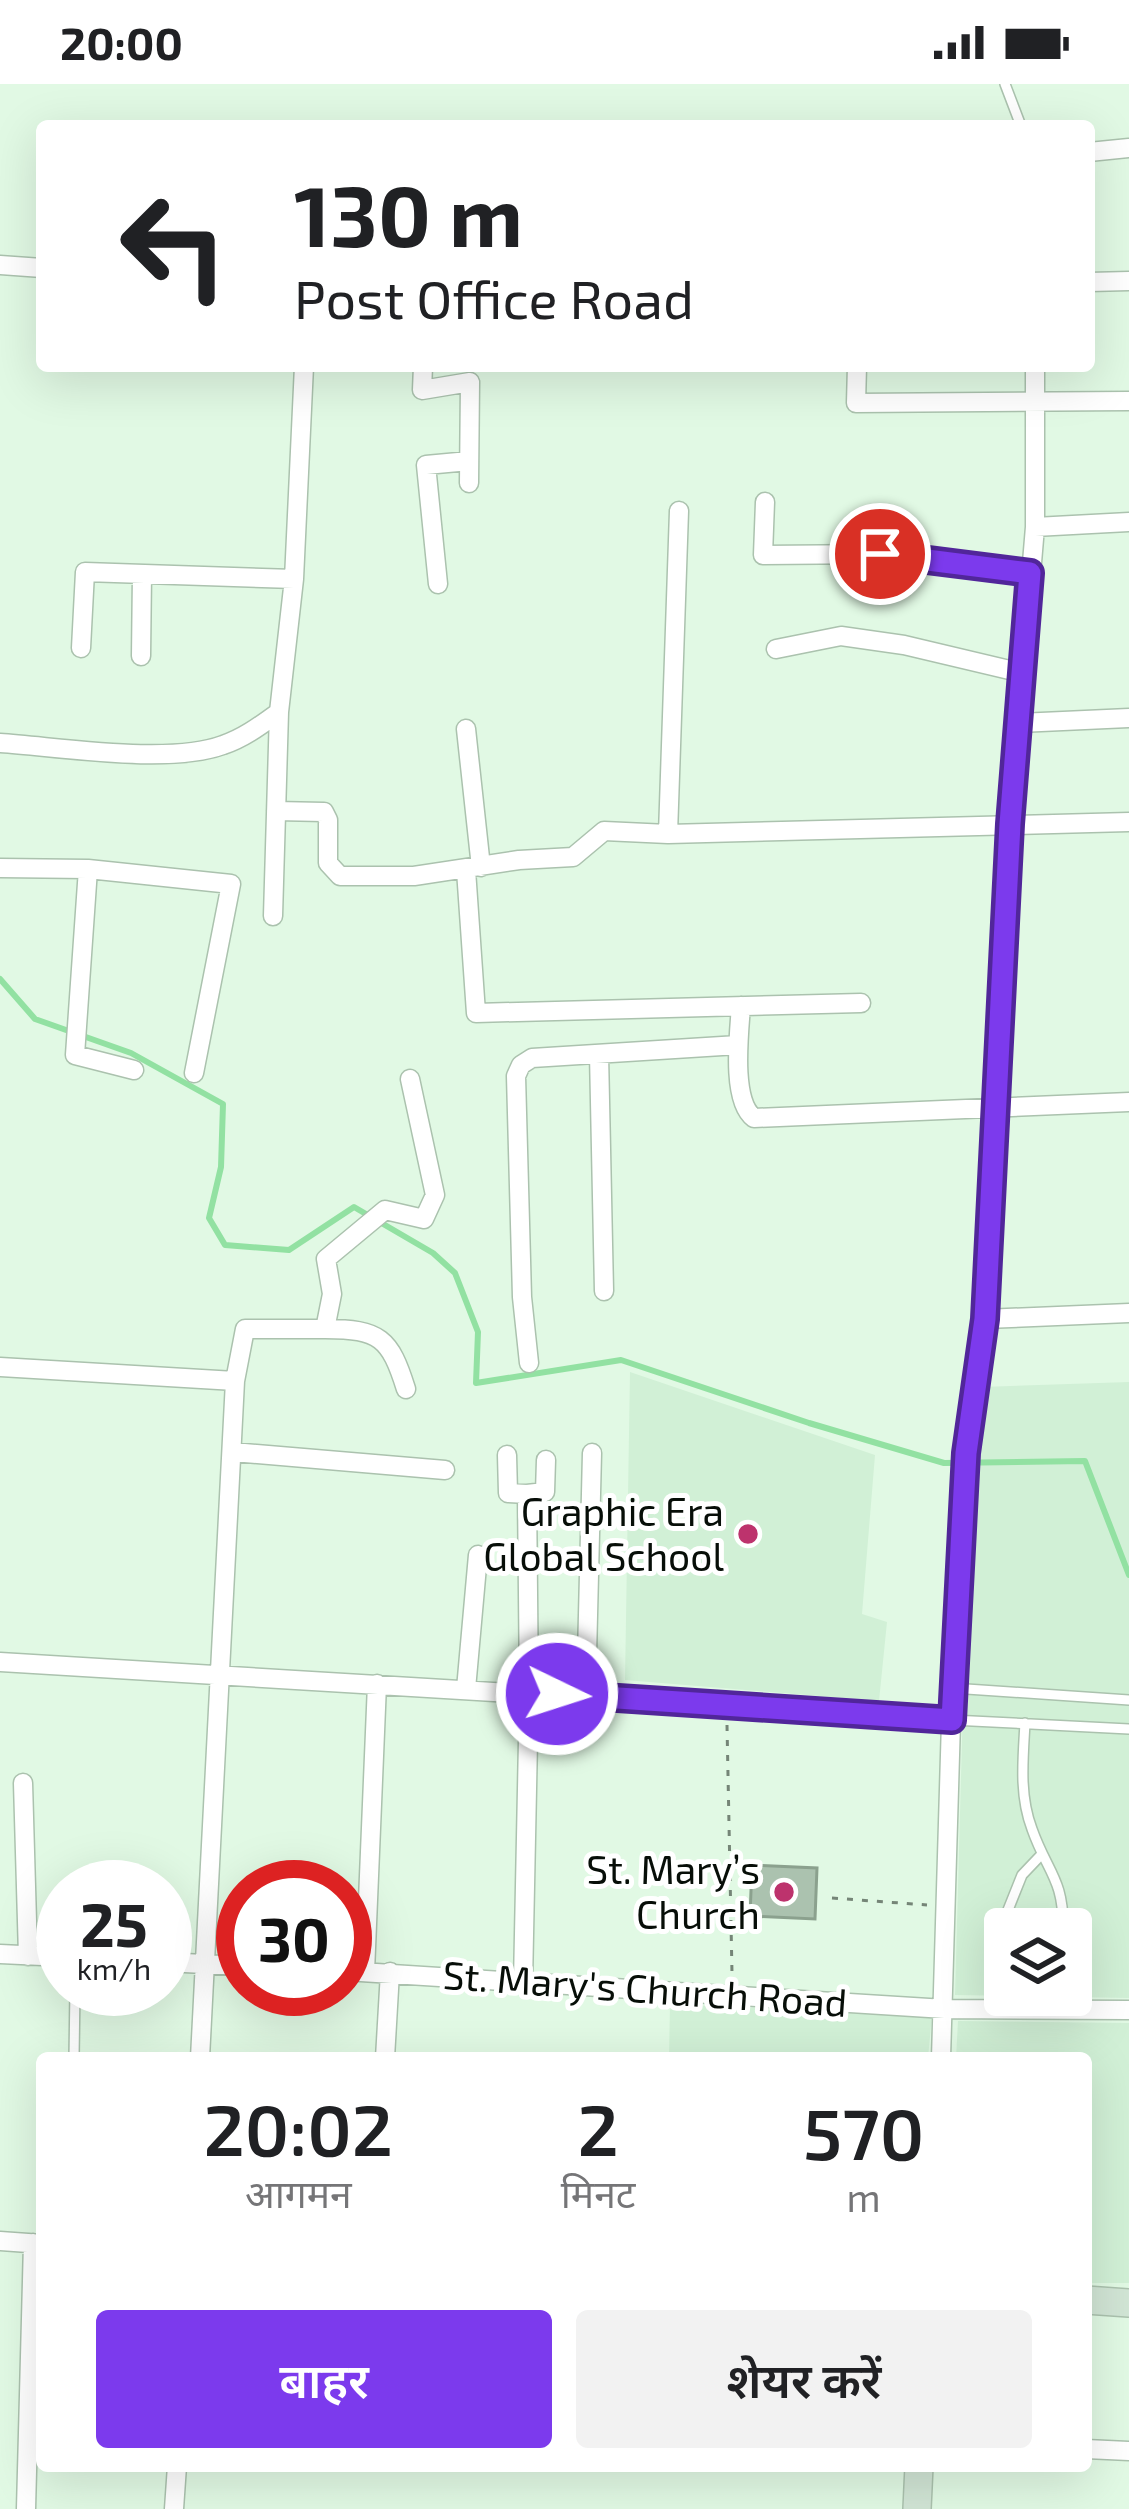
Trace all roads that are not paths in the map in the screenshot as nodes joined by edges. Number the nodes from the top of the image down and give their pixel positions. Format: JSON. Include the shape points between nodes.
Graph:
{"nodes":[{"id":1,"x":1005,"y":84,"type":"edge"},
{"id":2,"x":1019,"y":120,"type":"edge"},
{"id":3,"x":1129,"y":148,"type":"edge"},
{"id":4,"x":1095,"y":151,"type":"edge"},
{"id":5,"x":0,"y":265,"type":"edge"},
{"id":6,"x":36,"y":268,"type":"edge"},
{"id":7,"x":1129,"y":281,"type":"edge"},
{"id":8,"x":1095,"y":282,"type":"edge"},
{"id":9,"x":304,"y":372,"type":"edge"},
{"id":10,"x":423,"y":372,"type":"edge"},
{"id":11,"x":856,"y":372,"type":"edge"},
{"id":12,"x":1035,"y":372,"type":"edge"},
{"id":13,"x":1129,"y":401,"type":"edge"},
{"id":14,"x":1035,"y":404,"type":"junction"},
{"id":15,"x":469,"y":461,"type":"junction"},
{"id":16,"x":469,"y":483,"type":"dead end"},
{"id":17,"x":765,"y":502,"type":"dead end"},
{"id":18,"x":679,"y":511,"type":"dead end"},
{"id":19,"x":1129,"y":522,"type":"edge"},
{"id":20,"x":1035,"y":526,"type":"junction"},
{"id":21,"x":1030,"y":573,"type":"junction"},
{"id":22,"x":142,"y":574,"type":"junction"},
{"id":23,"x":294,"y":579,"type":"junction"},
{"id":24,"x":438,"y":584,"type":"dead end"},
{"id":25,"x":81,"y":648,"type":"dead end"},
{"id":26,"x":776,"y":649,"type":"dead end"},
{"id":27,"x":140,"y":656,"type":"dead end"},
{"id":28,"x":1022,"y":673,"type":"junction"},
{"id":29,"x":279,"y":712,"type":"junction"},
{"id":30,"x":1129,"y":718,"type":"edge"},
{"id":31,"x":1019,"y":723,"type":"junction"},
{"id":32,"x":466,"y":729,"type":"dead end"},
{"id":33,"x":0,"y":743,"type":"edge"},
{"id":34,"x":276,"y":811,"type":"junction"},
{"id":35,"x":1129,"y":822,"type":"edge"},
{"id":36,"x":1010,"y":824,"type":"junction"},
{"id":37,"x":668,"y":834,"type":"junction"},
{"id":38,"x":0,"y":868,"type":"edge"},
{"id":39,"x":88,"y":869,"type":"junction"},
{"id":40,"x":474,"y":869,"type":"junction"},
{"id":41,"x":273,"y":916,"type":"dead end"},
{"id":42,"x":861,"y":1003,"type":"dead end"},
{"id":43,"x":741,"y":1006,"type":"junction"},
{"id":44,"x":738,"y":1046,"type":"junction"},
{"id":45,"x":599,"y":1054,"type":"junction"},
{"id":46,"x":134,"y":1070,"type":"dead end"},
{"id":47,"x":194,"y":1073,"type":"dead end"},
{"id":48,"x":410,"y":1078,"type":"dead end"},
{"id":49,"x":1129,"y":1102,"type":"edge"},
{"id":50,"x":995,"y":1108,"type":"junction"},
{"id":51,"x":604,"y":1291,"type":"dead end"},
{"id":52,"x":1129,"y":1313,"type":"edge"},
{"id":53,"x":985,"y":1319,"type":"junction"},
{"id":54,"x":325,"y":1329,"type":"junction"},
{"id":55,"x":529,"y":1363,"type":"dead end"},
{"id":56,"x":0,"y":1367,"type":"edge"},
{"id":57,"x":235,"y":1381,"type":"junction"},
{"id":58,"x":406,"y":1389,"type":"dead end"},
{"id":59,"x":232,"y":1452,"type":"junction"},
{"id":60,"x":592,"y":1453,"type":"dead end"},
{"id":61,"x":508,"y":1455,"type":"dead end"},
{"id":62,"x":546,"y":1460,"type":"dead end"},
{"id":63,"x":445,"y":1470,"type":"dead end"},
{"id":64,"x":527,"y":1494,"type":"junction"},
{"id":65,"x":478,"y":1555,"type":"dead end"},
{"id":66,"x":0,"y":1662,"type":"edge"},
{"id":67,"x":220,"y":1675,"type":"junction"},
{"id":68,"x":377,"y":1684,"type":"junction"},
{"id":69,"x":952,"y":1688,"type":"junction"},
{"id":70,"x":466,"y":1689,"type":"junction"},
{"id":71,"x":530,"y":1692,"type":"junction"},
{"id":72,"x":586,"y":1696,"type":"junction"},
{"id":73,"x":1129,"y":1700,"type":"edge"},
{"id":74,"x":952,"y":1720,"type":"junction"},
{"id":75,"x":1024,"y":1724,"type":"junction"},
{"id":76,"x":1129,"y":1729,"type":"edge"},
{"id":77,"x":23,"y":1784,"type":"dead end"},
{"id":78,"x":1042,"y":1853,"type":"junction"},
{"id":79,"x":364,"y":1860,"type":"edge"},
{"id":80,"x":1009,"y":1908,"type":"edge"},
{"id":81,"x":1064,"y":1908,"type":"edge"},
{"id":82,"x":0,"y":1954,"type":"edge"},
{"id":83,"x":28,"y":1956,"type":"junction"},
{"id":84,"x":36,"y":1956,"type":"edge"},
{"id":85,"x":192,"y":1963,"type":"edge"},
{"id":86,"x":203,"y":1964,"type":"junction"},
{"id":87,"x":216,"y":1965,"type":"edge"},
{"id":88,"x":372,"y":1971,"type":"edge"},
{"id":89,"x":390,"y":1972,"type":"junction"},
{"id":90,"x":523,"y":1983,"type":"junction"},
{"id":91,"x":984,"y":2006,"type":"edge"},
{"id":92,"x":1092,"y":2006,"type":"edge"},
{"id":93,"x":944,"y":2008,"type":"junction"},
{"id":94,"x":1129,"y":2010,"type":"edge"},
{"id":95,"x":75,"y":2016,"type":"edge"},
{"id":96,"x":74,"y":2052,"type":"edge"},
{"id":97,"x":200,"y":2052,"type":"edge"},
{"id":98,"x":385,"y":2052,"type":"edge"},
{"id":99,"x":941,"y":2052,"type":"edge"},
{"id":100,"x":0,"y":2241,"type":"edge"},
{"id":101,"x":36,"y":2244,"type":"edge"},
{"id":102,"x":36,"y":2288,"type":"edge"},
{"id":103,"x":1092,"y":2300,"type":"edge"},
{"id":104,"x":1129,"y":2303,"type":"edge"},
{"id":105,"x":1092,"y":2449,"type":"edge"},
{"id":106,"x":1129,"y":2451,"type":"edge"},
{"id":107,"x":177,"y":2472,"type":"edge"},
{"id":108,"x":919,"y":2472,"type":"edge"},
{"id":109,"x":26,"y":2509,"type":"edge"},
{"id":110,"x":174,"y":2509,"type":"edge"},
{"id":111,"x":916,"y":2509,"type":"edge"}],
"edges":[{"from":1,"to":2,"type":"lane"},
{"from":3,"to":4,"type":"street"},
{"from":5,"to":6,"type":"street"},
{"from":7,"to":8,"type":"street"},
{"from":9,"to":23,"type":"street"},
{"from":10,"to":15,"type":"street","via":[[422,389],[470,382]]},
{"from":11,"to":14,"type":"street","via":[[856,403]]},
{"from":12,"to":14,"type":"street"},
{"from":13,"to":14,"type":"street"},
{"from":14,"to":20,"type":"street"},
{"from":15,"to":16,"type":"street"},
{"from":15,"to":24,"type":"street","via":[[426,465]]},
{"from":17,"to":21,"type":"street","via":[[763,555],[880,554]]},
{"from":18,"to":37,"type":"street"},
{"from":19,"to":20,"type":"street"},
{"from":20,"to":21,"type":"street"},
{"from":21,"to":28,"type":"street"},
{"from":22,"to":23,"type":"street"},
{"from":22,"to":25,"type":"street","via":[[85,572]]},
{"from":22,"to":27,"type":"street"},
{"from":23,"to":29,"type":"street"},
{"from":26,"to":28,"type":"street","via":[[841,636]]},
{"from":28,"to":31,"type":"street"},
{"from":29,"to":33,"type":"street","via":[[241,738],[202,751]]},
{"from":29,"to":34,"type":"street"},
{"from":30,"to":31,"type":"street"},
{"from":31,"to":36,"type":"street"},
{"from":32,"to":40,"type":"street"},
{"from":34,"to":40,"type":"street","via":[[324,812],[328,863],[340,876]]},
{"from":34,"to":41,"type":"street"},
{"from":35,"to":36,"type":"street"},
{"from":36,"to":37,"type":"street"},
{"from":36,"to":50,"type":"street"},
{"from":37,"to":40,"type":"street","via":[[604,832],[573,857]]},
{"from":38,"to":39,"type":"street"},
{"from":39,"to":46,"type":"street","via":[[75,1055]]},
{"from":39,"to":47,"type":"street","via":[[231,884]]},
{"from":40,"to":43,"type":"street","via":[[476,1012]]},
{"from":42,"to":43,"type":"street"},
{"from":43,"to":44,"type":"street"},
{"from":44,"to":45,"type":"street"},
{"from":44,"to":50,"type":"street","via":[[742,1105],[754,1118]]},
{"from":45,"to":51,"type":"street"},
{"from":45,"to":55,"type":"street","via":[[532,1058],[515,1076]]},
{"from":48,"to":54,"type":"street","via":[[435,1195],[424,1220],[385,1210],[326,1259],[332,1294]]},
{"from":49,"to":50,"type":"street"},
{"from":50,"to":53,"type":"street"},
{"from":52,"to":53,"type":"street"},
{"from":53,"to":69,"type":"street","via":[[965,1462]]},
{"from":54,"to":57,"type":"street","via":[[245,1329]]},
{"from":54,"to":58,"type":"street","via":[[376,1335],[391,1347]]},
{"from":56,"to":57,"type":"street"},
{"from":57,"to":59,"type":"street"},
{"from":59,"to":63,"type":"street"},
{"from":59,"to":67,"type":"street"},
{"from":60,"to":72,"type":"street"},
{"from":61,"to":64,"type":"street","via":[[508,1493]]},
{"from":62,"to":64,"type":"street","via":[[545,1492]]},
{"from":64,"to":71,"type":"street"},
{"from":65,"to":70,"type":"street"},
{"from":66,"to":67,"type":"street"},
{"from":67,"to":68,"type":"street"},
{"from":67,"to":86,"type":"street"},
{"from":68,"to":70,"type":"street"},
{"from":68,"to":79,"type":"street"},
{"from":69,"to":73,"type":"lane"},
{"from":69,"to":74,"type":"street"},
{"from":70,"to":71,"type":"street"},
{"from":71,"to":72,"type":"street"},
{"from":71,"to":90,"type":"street"},
{"from":72,"to":74,"type":"street"},
{"from":74,"to":75,"type":"lane"},
{"from":74,"to":93,"type":"street"},
{"from":75,"to":76,"type":"lane"},
{"from":75,"to":78,"type":"lane","via":[[1022,1793]]},
{"from":77,"to":83,"type":"street"},
{"from":78,"to":80,"type":"lane"},
{"from":78,"to":81,"type":"lane"},
{"from":82,"to":83,"type":"street"},
{"from":83,"to":84,"type":"street"},
{"from":85,"to":86,"type":"street"},
{"from":86,"to":87,"type":"street"},
{"from":86,"to":97,"type":"street"},
{"from":88,"to":89,"type":"street","name":"St. Mary's Church Road"},
{"from":89,"to":90,"type":"street","name":"St. Mary's Church Road"},
{"from":89,"to":98,"type":"street"},
{"from":90,"to":93,"type":"street","name":"St. Mary's Church Road"},
{"from":91,"to":93,"type":"street","name":"St. Mary's Church Road"},
{"from":92,"to":94,"type":"street","name":"St. Mary's Church Road"},
{"from":93,"to":99,"type":"street"},
{"from":95,"to":96,"type":"lane"},
{"from":100,"to":101,"type":"street"},
{"from":102,"to":109,"type":"street"},
{"from":103,"to":104,"type":"street"},
{"from":105,"to":106,"type":"street"},
{"from":107,"to":110,"type":"street"},
{"from":108,"to":111,"type":"street"}]}
